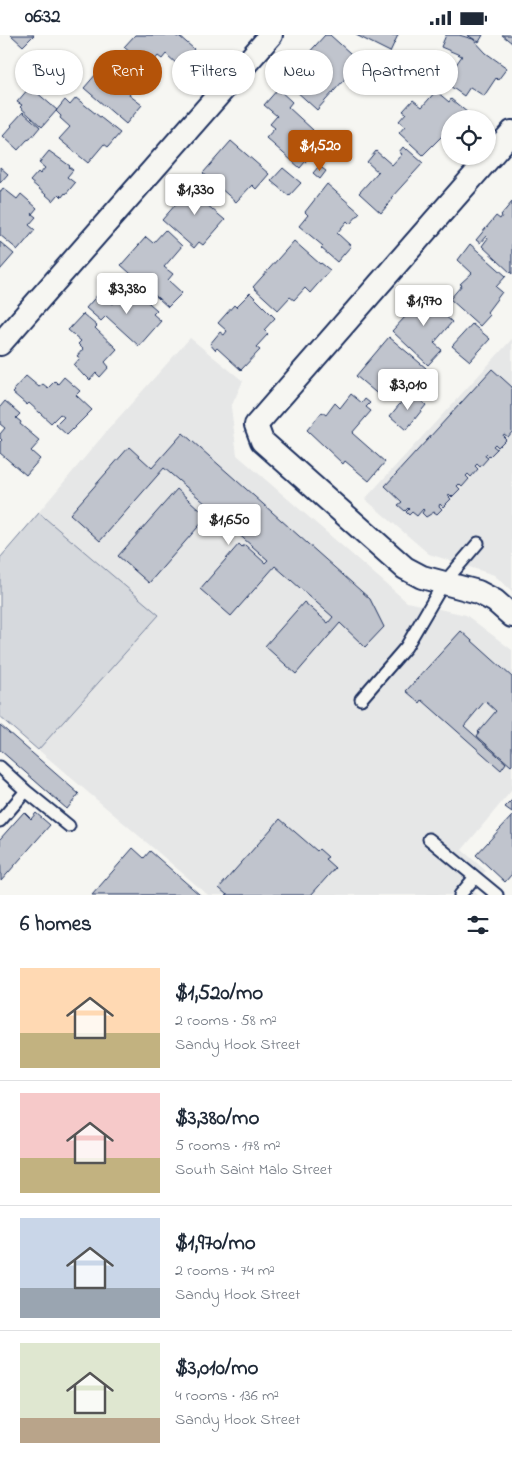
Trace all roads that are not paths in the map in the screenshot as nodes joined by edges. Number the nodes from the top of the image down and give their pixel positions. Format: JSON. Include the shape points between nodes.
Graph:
{"nodes":[{"id":1,"x":271,"y":35,"type":"edge"},
{"id":2,"x":512,"y":132,"type":"edge"},
{"id":3,"x":0,"y":344,"type":"edge"},
{"id":4,"x":478,"y":543,"type":"dead end"},
{"id":5,"x":443,"y":584,"type":"junction"},
{"id":6,"x":512,"y":616,"type":"edge"},
{"id":7,"x":361,"y":699,"type":"dead end"},
{"id":8,"x":0,"y":767,"type":"edge"},
{"id":9,"x":26,"y":791,"type":"junction"},
{"id":10,"x":0,"y":821,"type":"edge"},
{"id":11,"x":69,"y":825,"type":"dead end"},
{"id":12,"x":429,"y":839,"type":"dead end"},
{"id":13,"x":475,"y":877,"type":"junction"},
{"id":14,"x":460,"y":895,"type":"edge"},
{"id":15,"x":497,"y":895,"type":"edge"}],
"edges":[{"from":1,"to":3,"type":"street"},
{"from":2,"to":5,"type":"street","via":[[256,425],[262,441],[405,568]]},
{"from":4,"to":5,"type":"lane"},
{"from":5,"to":6,"type":"street","via":[[478,592]]},
{"from":5,"to":7,"type":"lane","via":[[406,647]]},
{"from":8,"to":9,"type":"lane"},
{"from":9,"to":10,"type":"lane"},
{"from":9,"to":11,"type":"lane"},
{"from":12,"to":13,"type":"lane"},
{"from":13,"to":14,"type":"lane"},
{"from":13,"to":15,"type":"lane"}]}
